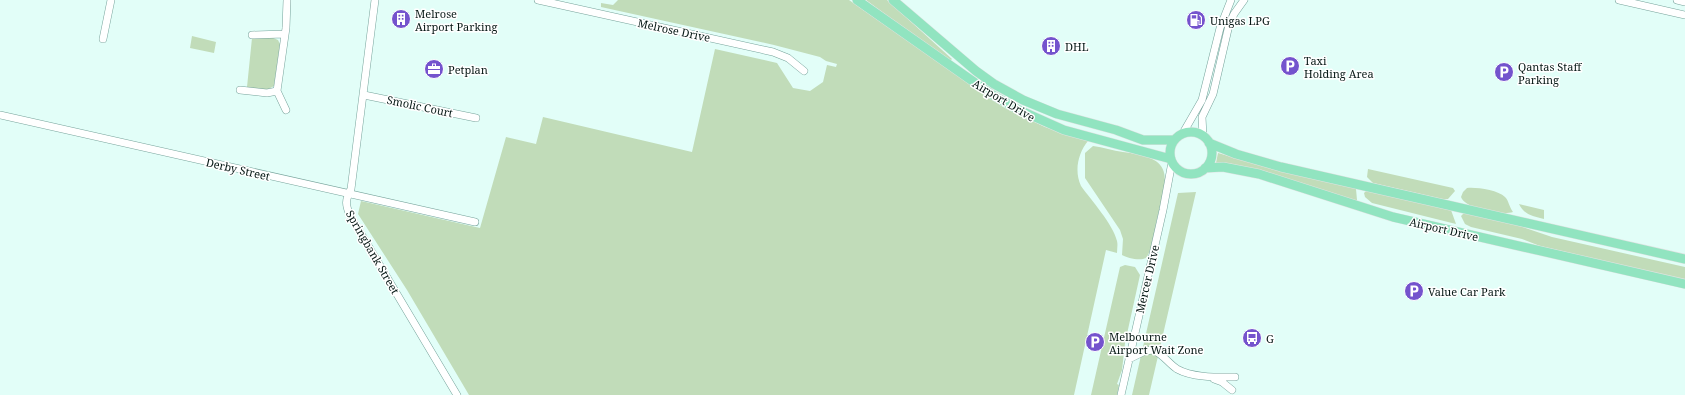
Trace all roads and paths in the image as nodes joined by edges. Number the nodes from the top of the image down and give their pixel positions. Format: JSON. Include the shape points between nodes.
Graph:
{"nodes":[{"id":1,"x":111,"y":0,"type":"edge"},
{"id":2,"x":287,"y":0,"type":"edge"},
{"id":3,"x":375,"y":0,"type":"edge"},
{"id":4,"x":538,"y":0,"type":"edge"},
{"id":5,"x":857,"y":0,"type":"edge"},
{"id":6,"x":893,"y":0,"type":"edge"},
{"id":7,"x":1230,"y":0,"type":"edge"},
{"id":8,"x":1244,"y":0,"type":"edge"},
{"id":9,"x":1619,"y":0,"type":"edge"},
{"id":10,"x":1677,"y":0,"type":"edge"},
{"id":11,"x":1685,"y":2,"type":"edge"},
{"id":12,"x":1685,"y":15,"type":"edge"},
{"id":13,"x":284,"y":34,"type":"junction"},
{"id":14,"x":252,"y":35,"type":"dead end"},
{"id":15,"x":103,"y":39,"type":"dead end"},
{"id":16,"x":804,"y":71,"type":"dead end"},
{"id":17,"x":240,"y":90,"type":"dead end"},
{"id":18,"x":277,"y":91,"type":"junction"},
{"id":19,"x":364,"y":95,"type":"junction"},
{"id":20,"x":286,"y":110,"type":"dead end"},
{"id":21,"x":0,"y":114,"type":"edge"},
{"id":22,"x":476,"y":118,"type":"dead end"},
{"id":23,"x":1184,"y":133,"type":"junction"},
{"id":24,"x":1174,"y":140,"type":"junction"},
{"id":25,"x":1206,"y":140,"type":"junction"},
{"id":26,"x":1171,"y":161,"type":"junction"},
{"id":27,"x":1205,"y":168,"type":"junction"},
{"id":28,"x":348,"y":193,"type":"junction"},
{"id":29,"x":475,"y":222,"type":"dead end"},
{"id":30,"x":1685,"y":259,"type":"edge"},
{"id":31,"x":1685,"y":284,"type":"edge"},
{"id":32,"x":1129,"y":359,"type":"junction"},
{"id":33,"x":1206,"y":376,"type":"junction"},
{"id":34,"x":1235,"y":377,"type":"dead end"},
{"id":35,"x":1232,"y":390,"type":"dead end"},
{"id":36,"x":457,"y":395,"type":"edge"},
{"id":37,"x":1121,"y":395,"type":"edge"}],
"edges":[{"from":1,"to":15,"type":"street"},
{"from":2,"to":13,"type":"street"},
{"from":3,"to":19,"type":"street","name":"Springbank Street"},
{"from":4,"to":16,"type":"street","name":"Melrose Drive","via":[[773,52],[788,58]]},
{"from":5,"to":26,"type":"main road","name":"Airport Drive","via":[[990,94],[1017,109],[1064,130]]},
{"from":6,"to":24,"type":"main road","name":"Airport Drive","via":[[970,67],[1023,100],[1057,114],[1143,140]]},
{"from":7,"to":23,"type":"street","via":[[1220,28],[1202,100]]},
{"from":8,"to":25,"type":"street","via":[[1229,25],[1214,94],[1202,117]]},
{"from":9,"to":12,"type":"street"},
{"from":10,"to":11,"type":"street"},
{"from":13,"to":14,"type":"street"},
{"from":13,"to":18,"type":"street"},
{"from":17,"to":18,"type":"street","via":[[267,93]]},
{"from":18,"to":20,"type":"street"},
{"from":19,"to":22,"type":"street","name":"Smolic Court"},
{"from":19,"to":28,"type":"street","name":"Springbank Street","via":[[351,188]]},
{"from":21,"to":28,"type":"street","name":"Derby Street"},
{"from":23,"to":24,"type":"main road"},
{"from":23,"to":25,"type":"main road","via":[[1197,133]]},
{"from":24,"to":26,"type":"main road"},
{"from":25,"to":27,"type":"main road","via":[[1211,156]]},
{"from":25,"to":30,"type":"main road","via":[[1236,154],[1281,167]]},
{"from":26,"to":27,"type":"main road","via":[[1178,169],[1189,174]]},
{"from":26,"to":32,"type":"street","name":"Mercer Drive","via":[[1163,210]]},
{"from":27,"to":31,"type":"main road","name":"Airport Drive","via":[[1224,167],[1252,173],[1393,217]]},
{"from":28,"to":29,"type":"street","name":"Derby Street"},
{"from":28,"to":36,"type":"street","name":"Springbank Street","via":[[346,204],[351,216]]},
{"from":32,"to":33,"type":"street","via":[[1153,350],[1177,369]]},
{"from":32,"to":37,"type":"street","name":"Mercer Drive"},
{"from":33,"to":34,"type":"street"},
{"from":33,"to":35,"type":"street","via":[[1222,382]]}]}
